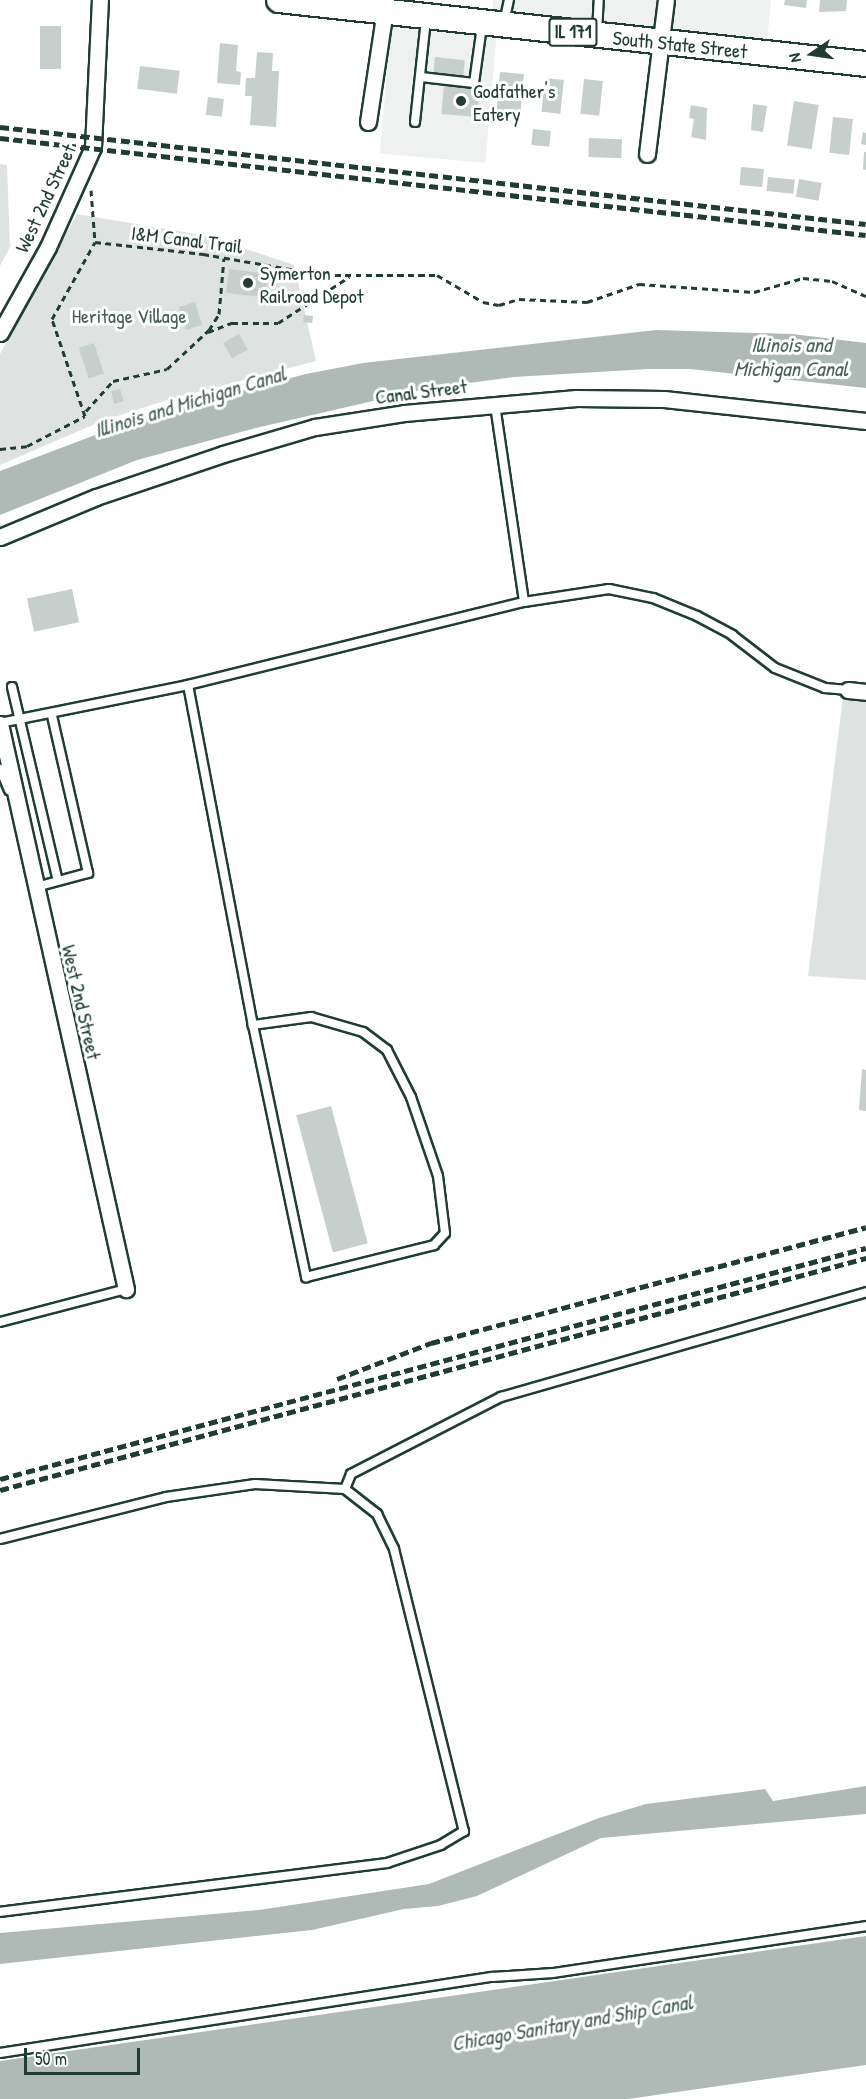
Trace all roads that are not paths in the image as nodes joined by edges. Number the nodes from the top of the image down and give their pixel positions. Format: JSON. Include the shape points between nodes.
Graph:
{"nodes":[{"id":1,"x":100,"y":0,"type":"edge"},
{"id":2,"x":279,"y":0,"type":"edge"},
{"id":3,"x":508,"y":0,"type":"edge"},
{"id":4,"x":599,"y":0,"type":"edge"},
{"id":5,"x":666,"y":0,"type":"edge"},
{"id":6,"x":386,"y":5,"type":"edge"},
{"id":7,"x":427,"y":15,"type":"junction"},
{"id":8,"x":493,"y":23,"type":"junction"},
{"id":9,"x":597,"y":34,"type":"junction"},
{"id":10,"x":661,"y":42,"type":"junction"},
{"id":11,"x":866,"y":64,"type":"edge"},
{"id":12,"x":421,"y":77,"type":"junction"},
{"id":13,"x":368,"y":122,"type":"dead end"},
{"id":14,"x":415,"y":122,"type":"dead end"},
{"id":15,"x":647,"y":154,"type":"dead end"},
{"id":16,"x":0,"y":333,"type":"edge"},
{"id":17,"x":495,"y":403,"type":"junction"},
{"id":18,"x":866,"y":421,"type":"edge"},
{"id":19,"x":0,"y":537,"type":"edge"},
{"id":20,"x":524,"y":602,"type":"junction"},
{"id":21,"x":188,"y":685,"type":"junction"},
{"id":22,"x":12,"y":687,"type":"dead end"},
{"id":23,"x":848,"y":690,"type":"joint"},
{"id":24,"x":866,"y":692,"type":"edge"},
{"id":25,"x":52,"y":716,"type":"junction"},
{"id":26,"x":20,"y":720,"type":"junction"},
{"id":27,"x":0,"y":724,"type":"edge"},
{"id":28,"x":0,"y":769,"type":"edge"},
{"id":29,"x":17,"y":810,"type":"junction"},
{"id":30,"x":58,"y":881,"type":"junction"},
{"id":31,"x":34,"y":887,"type":"junction"},
{"id":32,"x":253,"y":1025,"type":"junction"},
{"id":33,"x":126,"y":1289,"type":"joint"},
{"id":34,"x":866,"y":1292,"type":"edge"},
{"id":35,"x":0,"y":1322,"type":"edge"},
{"id":36,"x":345,"y":1489,"type":"junction"},
{"id":37,"x":0,"y":1539,"type":"edge"},
{"id":38,"x":0,"y":1912,"type":"edge"},
{"id":39,"x":866,"y":1926,"type":"edge"},
{"id":40,"x":0,"y":2053,"type":"edge"}],
"edges":[{"from":1,"to":16,"type":"street","name":"West 2nd Street","via":[[95,137],[86,168]]},
{"from":2,"to":6,"type":"main road","name":"South State Street","number":"IL 171"},
{"from":3,"to":8,"type":"lane"},
{"from":4,"to":9,"type":"lane"},
{"from":5,"to":10,"type":"street"},
{"from":6,"to":7,"type":"main road","name":"South State Street","number":"IL 171"},
{"from":6,"to":13,"type":"street"},
{"from":7,"to":8,"type":"main road","name":"South State Street","number":"IL 171"},
{"from":7,"to":12,"type":"lane"},
{"from":8,"to":9,"type":"main road","name":"South State Street","number":"IL 171"},
{"from":8,"to":12,"type":"lane","via":[[474,84]]},
{"from":9,"to":10,"type":"main road","name":"South State Street","number":"IL 171"},
{"from":10,"to":11,"type":"main road","name":"South State Street","number":"IL 171"},
{"from":10,"to":15,"type":"street"},
{"from":12,"to":14,"type":"lane"},
{"from":17,"to":18,"type":"street","name":"Canal Street","via":[[664,399]]},
{"from":17,"to":19,"type":"street","name":"Canal Street","via":[[315,428],[96,497]]},
{"from":17,"to":20,"type":"lane"},
{"from":20,"to":21,"type":"lane"},
{"from":20,"to":23,"type":"lane","via":[[609,589],[653,598],[732,635],[776,668],[825,688]]},
{"from":21,"to":25,"type":"lane"},
{"from":21,"to":32,"type":"lane"},
{"from":22,"to":26,"type":"lane"},
{"from":23,"to":24,"type":"street"},
{"from":25,"to":26,"type":"lane"},
{"from":25,"to":30,"type":"lane","via":[[88,873]]},
{"from":26,"to":27,"type":"lane"},
{"from":26,"to":30,"type":"lane"},
{"from":27,"to":29,"type":"street","name":"West 2nd Street"},
{"from":28,"to":29,"type":"lane"},
{"from":29,"to":31,"type":"street","name":"West 2nd Street"},
{"from":30,"to":31,"type":"lane"},
{"from":31,"to":33,"type":"street","name":"West 2nd Street"},
{"from":32,"to":32,"type":"lane","via":[[311,1017],[363,1032],[387,1050],[411,1097],[438,1176],[445,1233],[434,1245],[306,1277]]},
{"from":33,"to":35,"type":"lane"},
{"from":34,"to":36,"type":"lane","via":[[501,1396],[351,1474]]},
{"from":36,"to":37,"type":"lane","via":[[255,1484],[177,1495]]},
{"from":36,"to":38,"type":"lane","via":[[377,1514],[394,1549],[464,1831],[441,1845],[387,1863]]},
{"from":39,"to":40,"type":"lane","via":[[553,1973],[493,1977]]}]}
